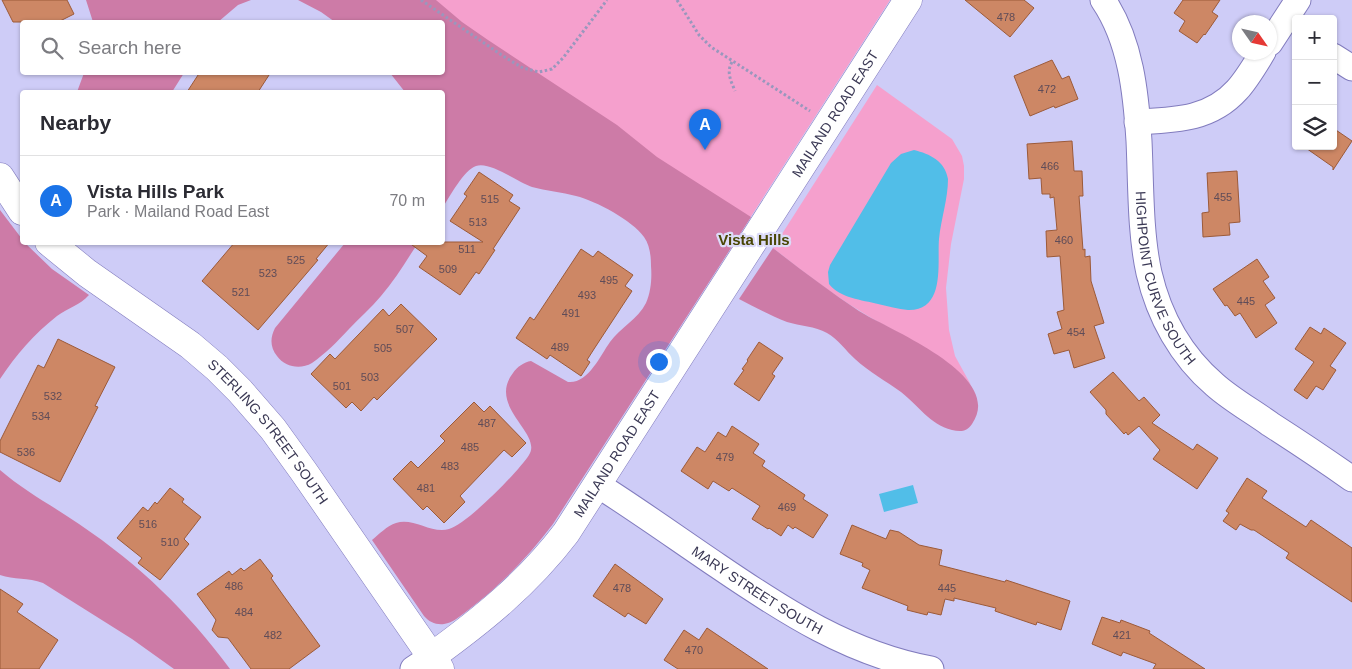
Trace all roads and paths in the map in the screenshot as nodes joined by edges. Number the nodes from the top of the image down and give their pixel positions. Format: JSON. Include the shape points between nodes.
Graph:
{"nodes":[{"id":1,"x":421,"y":0,"type":"edge"},
{"id":2,"x":607,"y":0,"type":"edge"},
{"id":3,"x":677,"y":0,"type":"edge"},
{"id":4,"x":908,"y":0,"type":"edge"},
{"id":5,"x":1103,"y":0,"type":"edge"},
{"id":6,"x":1298,"y":0,"type":"edge"},
{"id":7,"x":1290,"y":26,"type":"edge"},
{"id":8,"x":1277,"y":37,"type":"edge"},
{"id":9,"x":1337,"y":59,"type":"edge"},
{"id":10,"x":1258,"y":60,"type":"edge"},
{"id":11,"x":732,"y":62,"type":"junction"},
{"id":12,"x":1352,"y":68,"type":"edge"},
{"id":13,"x":735,"y":91,"type":"dead end"},
{"id":14,"x":1137,"y":122,"type":"junction"},
{"id":15,"x":829,"y":124,"type":"junction"},
{"id":16,"x":0,"y":177,"type":"edge"},
{"id":17,"x":20,"y":208,"type":"edge"},
{"id":18,"x":53,"y":245,"type":"edge"},
{"id":19,"x":1352,"y":479,"type":"edge"},
{"id":20,"x":598,"y":485,"type":"junction"},
{"id":21,"x":428,"y":665,"type":"edge"},
{"id":22,"x":931,"y":669,"type":"edge"}],
"edges":[{"from":1,"to":2,"type":"path","via":[[506,58],[523,68],[539,72],[552,69],[557,64]]},
{"from":3,"to":11,"type":"path","via":[[707,44]]},
{"from":4,"to":15,"type":"street","name":"MAILAND ROAD EAST"},
{"from":5,"to":14,"type":"street","name":"HIGHPOINT CURVE SOUTH","via":[[1125,50],[1133,81]]},
{"from":6,"to":7,"type":"street"},
{"from":7,"to":8,"type":"street"},
{"from":9,"to":12,"type":"street"},
{"from":10,"to":14,"type":"street","via":[[1237,90],[1216,108],[1190,118]]},
{"from":11,"to":13,"type":"path","via":[[729,73]]},
{"from":11,"to":15,"type":"path"},
{"from":14,"to":19,"type":"street","name":"HIGHPOINT CURVE SOUTH","via":[[1146,257],[1158,303],[1176,340],[1199,370],[1220,390]]},
{"from":15,"to":20,"type":"street","name":"MAILAND ROAD EAST"},
{"from":16,"to":17,"type":"street"},
{"from":18,"to":21,"type":"street","name":"STERLING STREET SOUTH","via":[[86,273],[190,345],[217,368],[266,420]]},
{"from":20,"to":21,"type":"street","name":"MAILAND ROAD EAST","via":[[563,538],[529,578]]},
{"from":20,"to":22,"type":"street","name":"MARY STREET SOUTH","via":[[806,623],[876,654]]}]}
